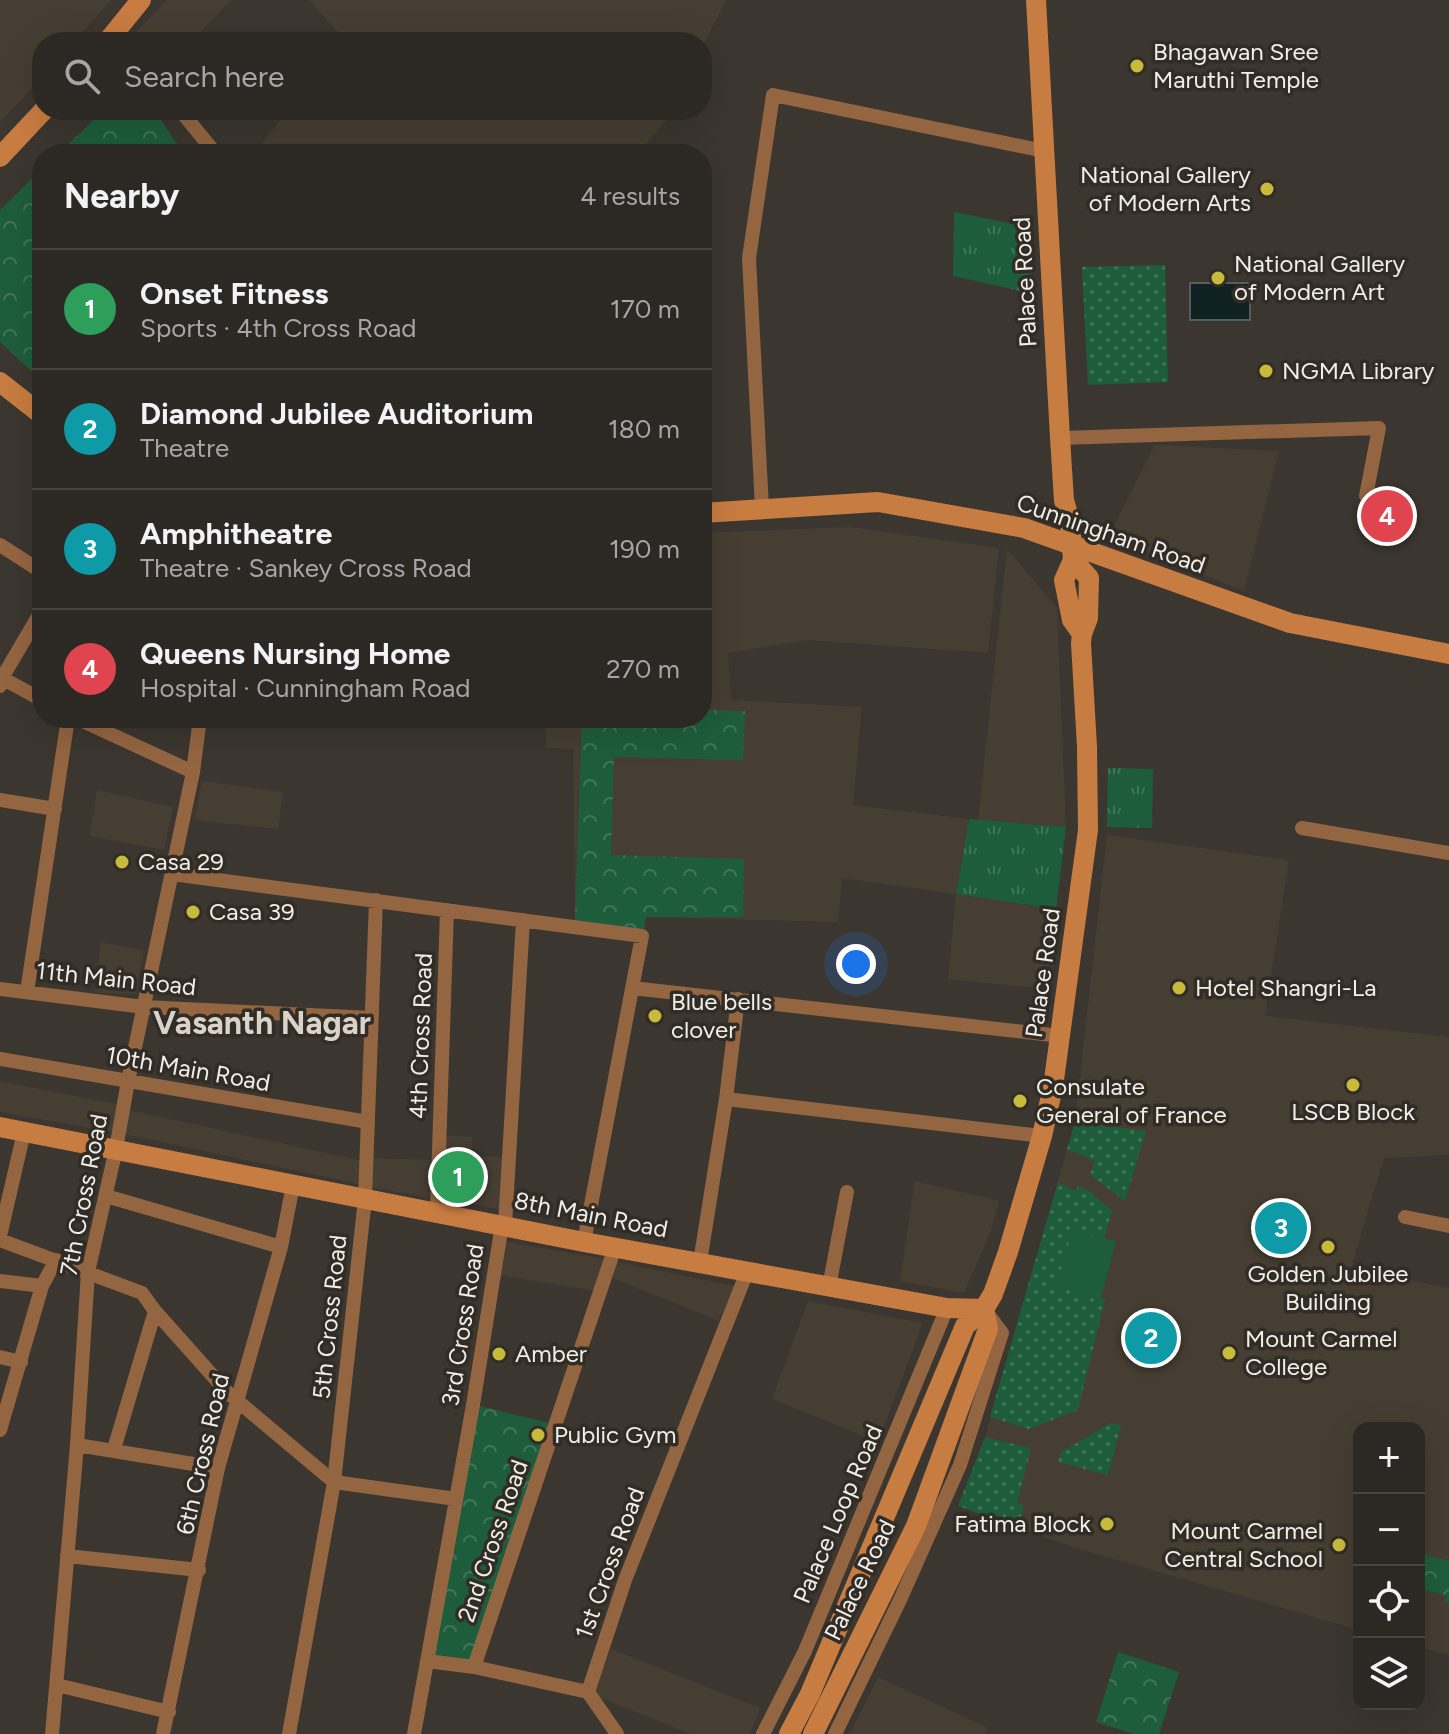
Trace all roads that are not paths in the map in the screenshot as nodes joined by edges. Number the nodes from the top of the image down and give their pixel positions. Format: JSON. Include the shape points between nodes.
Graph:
{"nodes":[{"id":1,"x":141,"y":0,"type":"edge"},
{"id":2,"x":1036,"y":0,"type":"edge"},
{"id":3,"x":120,"y":32,"type":"edge"},
{"id":4,"x":35,"y":120,"type":"edge"},
{"id":5,"x":188,"y":120,"type":"edge"},
{"id":6,"x":208,"y":144,"type":"edge"},
{"id":7,"x":1044,"y":151,"type":"junction"},
{"id":8,"x":0,"y":157,"type":"edge"},
{"id":9,"x":0,"y":382,"type":"edge"},
{"id":10,"x":32,"y":407,"type":"edge"},
{"id":11,"x":1060,"y":438,"type":"junction"},
{"id":12,"x":1366,"y":496,"type":"dead end"},
{"id":13,"x":762,"y":508,"type":"junction"},
{"id":14,"x":712,"y":512,"type":"edge"},
{"id":15,"x":0,"y":545,"type":"edge"},
{"id":16,"x":1073,"y":554,"type":"junction"},
{"id":17,"x":32,"y":566,"type":"edge"},
{"id":18,"x":32,"y":627,"type":"edge"},
{"id":19,"x":1449,"y":654,"type":"edge"},
{"id":20,"x":1,"y":680,"type":"edge"},
{"id":21,"x":32,"y":695,"type":"edge"},
{"id":22,"x":67,"y":728,"type":"edge"},
{"id":23,"x":98,"y":728,"type":"edge"},
{"id":24,"x":199,"y":728,"type":"edge"},
{"id":25,"x":193,"y":772,"type":"junction"},
{"id":26,"x":0,"y":800,"type":"edge"},
{"id":27,"x":55,"y":809,"type":"junction"},
{"id":28,"x":1302,"y":828,"type":"dead end"},
{"id":29,"x":1449,"y":853,"type":"edge"},
{"id":30,"x":172,"y":874,"type":"junction"},
{"id":31,"x":376,"y":900,"type":"junction"},
{"id":32,"x":447,"y":910,"type":"junction"},
{"id":33,"x":523,"y":920,"type":"junction"},
{"id":34,"x":632,"y":988,"type":"junction"},
{"id":35,"x":0,"y":989,"type":"edge"},
{"id":36,"x":27,"y":992,"type":"junction"},
{"id":37,"x":738,"y":999,"type":"junction"},
{"id":38,"x":144,"y":1007,"type":"junction"},
{"id":39,"x":371,"y":1018,"type":"junction"},
{"id":40,"x":1061,"y":1036,"type":"junction"},
{"id":41,"x":0,"y":1059,"type":"edge"},
{"id":42,"x":128,"y":1081,"type":"junction"},
{"id":43,"x":726,"y":1099,"type":"junction"},
{"id":44,"x":368,"y":1122,"type":"junction"},
{"id":45,"x":0,"y":1127,"type":"edge"},
{"id":46,"x":24,"y":1132,"type":"junction"},
{"id":47,"x":1042,"y":1136,"type":"junction"},
{"id":48,"x":116,"y":1149,"type":"junction"},
{"id":49,"x":293,"y":1185,"type":"junction"},
{"id":50,"x":847,"y":1192,"type":"dead end"},
{"id":51,"x":106,"y":1196,"type":"junction"},
{"id":52,"x":365,"y":1199,"type":"junction"},
{"id":53,"x":437,"y":1211,"type":"junction"},
{"id":54,"x":1405,"y":1217,"type":"dead end"},
{"id":55,"x":505,"y":1225,"type":"junction"},
{"id":56,"x":1449,"y":1226,"type":"edge"},
{"id":57,"x":0,"y":1238,"type":"edge"},
{"id":58,"x":584,"y":1242,"type":"junction"},
{"id":59,"x":281,"y":1247,"type":"junction"},
{"id":60,"x":615,"y":1247,"type":"junction"},
{"id":61,"x":56,"y":1260,"type":"junction"},
{"id":62,"x":700,"y":1262,"type":"junction"},
{"id":63,"x":88,"y":1272,"type":"junction"},
{"id":64,"x":747,"y":1272,"type":"junction"},
{"id":65,"x":0,"y":1281,"type":"edge"},
{"id":66,"x":42,"y":1286,"type":"junction"},
{"id":67,"x":829,"y":1287,"type":"junction"},
{"id":68,"x":947,"y":1308,"type":"junction"},
{"id":69,"x":984,"y":1309,"type":"junction"},
{"id":70,"x":155,"y":1311,"type":"junction"},
{"id":71,"x":0,"y":1357,"type":"edge"},
{"id":72,"x":21,"y":1362,"type":"junction"},
{"id":73,"x":237,"y":1399,"type":"junction"},
{"id":74,"x":0,"y":1430,"type":"edge"},
{"id":75,"x":77,"y":1445,"type":"junction"},
{"id":76,"x":114,"y":1449,"type":"junction"},
{"id":77,"x":218,"y":1468,"type":"junction"},
{"id":78,"x":334,"y":1482,"type":"junction"},
{"id":79,"x":456,"y":1499,"type":"junction"},
{"id":80,"x":67,"y":1556,"type":"junction"},
{"id":81,"x":199,"y":1570,"type":"junction"},
{"id":82,"x":427,"y":1661,"type":"junction"},
{"id":83,"x":474,"y":1667,"type":"junction"},
{"id":84,"x":57,"y":1685,"type":"junction"},
{"id":85,"x":588,"y":1692,"type":"junction"},
{"id":86,"x":169,"y":1712,"type":"junction"},
{"id":87,"x":52,"y":1734,"type":"edge"},
{"id":88,"x":163,"y":1734,"type":"edge"},
{"id":89,"x":289,"y":1734,"type":"edge"},
{"id":90,"x":414,"y":1734,"type":"edge"},
{"id":91,"x":617,"y":1734,"type":"edge"},
{"id":92,"x":763,"y":1734,"type":"edge"},
{"id":93,"x":789,"y":1734,"type":"edge"},
{"id":94,"x":813,"y":1734,"type":"edge"},
{"id":95,"x":835,"y":1734,"type":"edge"}],
"edges":[{"from":1,"to":3,"type":"street"},
{"from":2,"to":7,"type":"street","name":"Palace Road"},
{"from":4,"to":8,"type":"street"},
{"from":5,"to":6,"type":"street"},
{"from":7,"to":11,"type":"street","name":"Palace Road"},
{"from":7,"to":13,"type":"street","via":[[773,95],[749,258]]},
{"from":9,"to":10,"type":"street"},
{"from":11,"to":12,"type":"street","via":[[1379,428]]},
{"from":11,"to":16,"type":"street","name":"Palace Road"},
{"from":13,"to":14,"type":"street","name":"Cunningham Road"},
{"from":13,"to":16,"type":"street","name":"Cunningham Road","via":[[878,502],[1024,528]]},
{"from":15,"to":17,"type":"street"},
{"from":16,"to":19,"type":"street","name":"Cunningham Road","via":[[1095,553],[1290,623]]},
{"from":16,"to":40,"type":"street","name":"Palace Road","via":[[1089,578],[1082,634],[1088,830]]},
{"from":18,"to":20,"type":"street"},
{"from":20,"to":21,"type":"street"},
{"from":22,"to":27,"type":"street"},
{"from":23,"to":25,"type":"street"},
{"from":24,"to":25,"type":"street","name":"7th Cross Road"},
{"from":25,"to":30,"type":"street","name":"7th Cross Road"},
{"from":26,"to":27,"type":"street"},
{"from":27,"to":36,"type":"street"},
{"from":28,"to":29,"type":"street"},
{"from":30,"to":31,"type":"street"},
{"from":30,"to":38,"type":"street","name":"7th Cross Road"},
{"from":31,"to":32,"type":"street"},
{"from":31,"to":39,"type":"street","name":"5th Cross Road"},
{"from":32,"to":33,"type":"street"},
{"from":32,"to":53,"type":"street","name":"4th Cross Road"},
{"from":33,"to":34,"type":"street","via":[[642,936]]},
{"from":33,"to":55,"type":"street","name":"3rd Cross Road"},
{"from":34,"to":37,"type":"street"},
{"from":34,"to":58,"type":"street"},
{"from":35,"to":36,"type":"street","name":"11th Main Road"},
{"from":36,"to":38,"type":"street","name":"11th Main Road"},
{"from":37,"to":40,"type":"street"},
{"from":37,"to":43,"type":"street"},
{"from":38,"to":39,"type":"street","name":"11th Main Road"},
{"from":38,"to":42,"type":"street","name":"7th Cross Road"},
{"from":39,"to":44,"type":"street","name":"5th Cross Road"},
{"from":40,"to":47,"type":"street","name":"Palace Road"},
{"from":41,"to":42,"type":"street","name":"10th Main Road"},
{"from":42,"to":44,"type":"street","name":"10th Main Road"},
{"from":42,"to":48,"type":"street","name":"7th Cross Road"},
{"from":43,"to":47,"type":"street"},
{"from":43,"to":62,"type":"street"},
{"from":44,"to":52,"type":"street","name":"5th Cross Road"},
{"from":45,"to":46,"type":"street","name":"8th Main Road"},
{"from":46,"to":48,"type":"street","name":"8th Main Road"},
{"from":46,"to":57,"type":"street"},
{"from":47,"to":69,"type":"street","name":"Palace Road","via":[[1008,1252]]},
{"from":48,"to":49,"type":"street","name":"8th Main Road"},
{"from":48,"to":51,"type":"street","name":"7th Cross Road"},
{"from":49,"to":52,"type":"street","name":"8th Main Road"},
{"from":49,"to":59,"type":"street","name":"6th Cross Road"},
{"from":50,"to":67,"type":"street"},
{"from":51,"to":59,"type":"street"},
{"from":51,"to":63,"type":"street","name":"7th Cross Road"},
{"from":52,"to":53,"type":"street","name":"8th Main Road"},
{"from":52,"to":78,"type":"street","name":"5th Cross Road"},
{"from":53,"to":55,"type":"street","name":"8th Main Road"},
{"from":54,"to":56,"type":"street"},
{"from":55,"to":58,"type":"street","name":"8th Main Road"},
{"from":55,"to":79,"type":"street","name":"3rd Cross Road"},
{"from":57,"to":61,"type":"street"},
{"from":58,"to":60,"type":"street","name":"8th Main Road"},
{"from":59,"to":73,"type":"street","name":"6th Cross Road"},
{"from":60,"to":62,"type":"street","name":"8th Main Road"},
{"from":60,"to":83,"type":"street","name":"2nd Cross Road"},
{"from":61,"to":63,"type":"street"},
{"from":61,"to":66,"type":"street"},
{"from":62,"to":64,"type":"street","name":"8th Main Road"},
{"from":63,"to":70,"type":"street","via":[[142,1293]]},
{"from":63,"to":75,"type":"street","name":"7th Cross Road"},
{"from":64,"to":67,"type":"street","name":"8th Main Road"},
{"from":64,"to":85,"type":"street","name":"1st Cross Road","via":[[625,1580]]},
{"from":65,"to":66,"type":"street"},
{"from":66,"to":72,"type":"street"},
{"from":67,"to":68,"type":"street","name":"8th Main Road"},
{"from":68,"to":69,"type":"street","name":"8th Main Road"},
{"from":68,"to":92,"type":"street","name":"Palace Loop Road","via":[[805,1651]]},
{"from":69,"to":93,"type":"street","name":"Palace Road","via":[[965,1326]]},
{"from":69,"to":94,"type":"street","name":"Palace Road","via":[[988,1329],[916,1526]]},
{"from":69,"to":95,"type":"street","via":[[1002,1333],[960,1465]]},
{"from":70,"to":73,"type":"street"},
{"from":70,"to":76,"type":"street"},
{"from":71,"to":72,"type":"street"},
{"from":72,"to":74,"type":"street"},
{"from":73,"to":77,"type":"street","name":"6th Cross Road"},
{"from":73,"to":78,"type":"street"},
{"from":75,"to":76,"type":"street"},
{"from":75,"to":80,"type":"street","name":"7th Cross Road"},
{"from":76,"to":77,"type":"street"},
{"from":77,"to":81,"type":"street","name":"6th Cross Road"},
{"from":78,"to":79,"type":"street"},
{"from":78,"to":89,"type":"street","name":"5th Cross Road"},
{"from":79,"to":82,"type":"street","name":"3rd Cross Road"},
{"from":80,"to":81,"type":"street"},
{"from":80,"to":84,"type":"street","name":"7th Cross Road"},
{"from":81,"to":86,"type":"street","name":"6th Cross Road"},
{"from":82,"to":83,"type":"street"},
{"from":82,"to":90,"type":"street","name":"3rd Cross Road"},
{"from":83,"to":85,"type":"street"},
{"from":84,"to":86,"type":"street"},
{"from":84,"to":87,"type":"street","name":"7th Cross Road"},
{"from":85,"to":91,"type":"street"},
{"from":86,"to":88,"type":"street","name":"6th Cross Road"}]}
